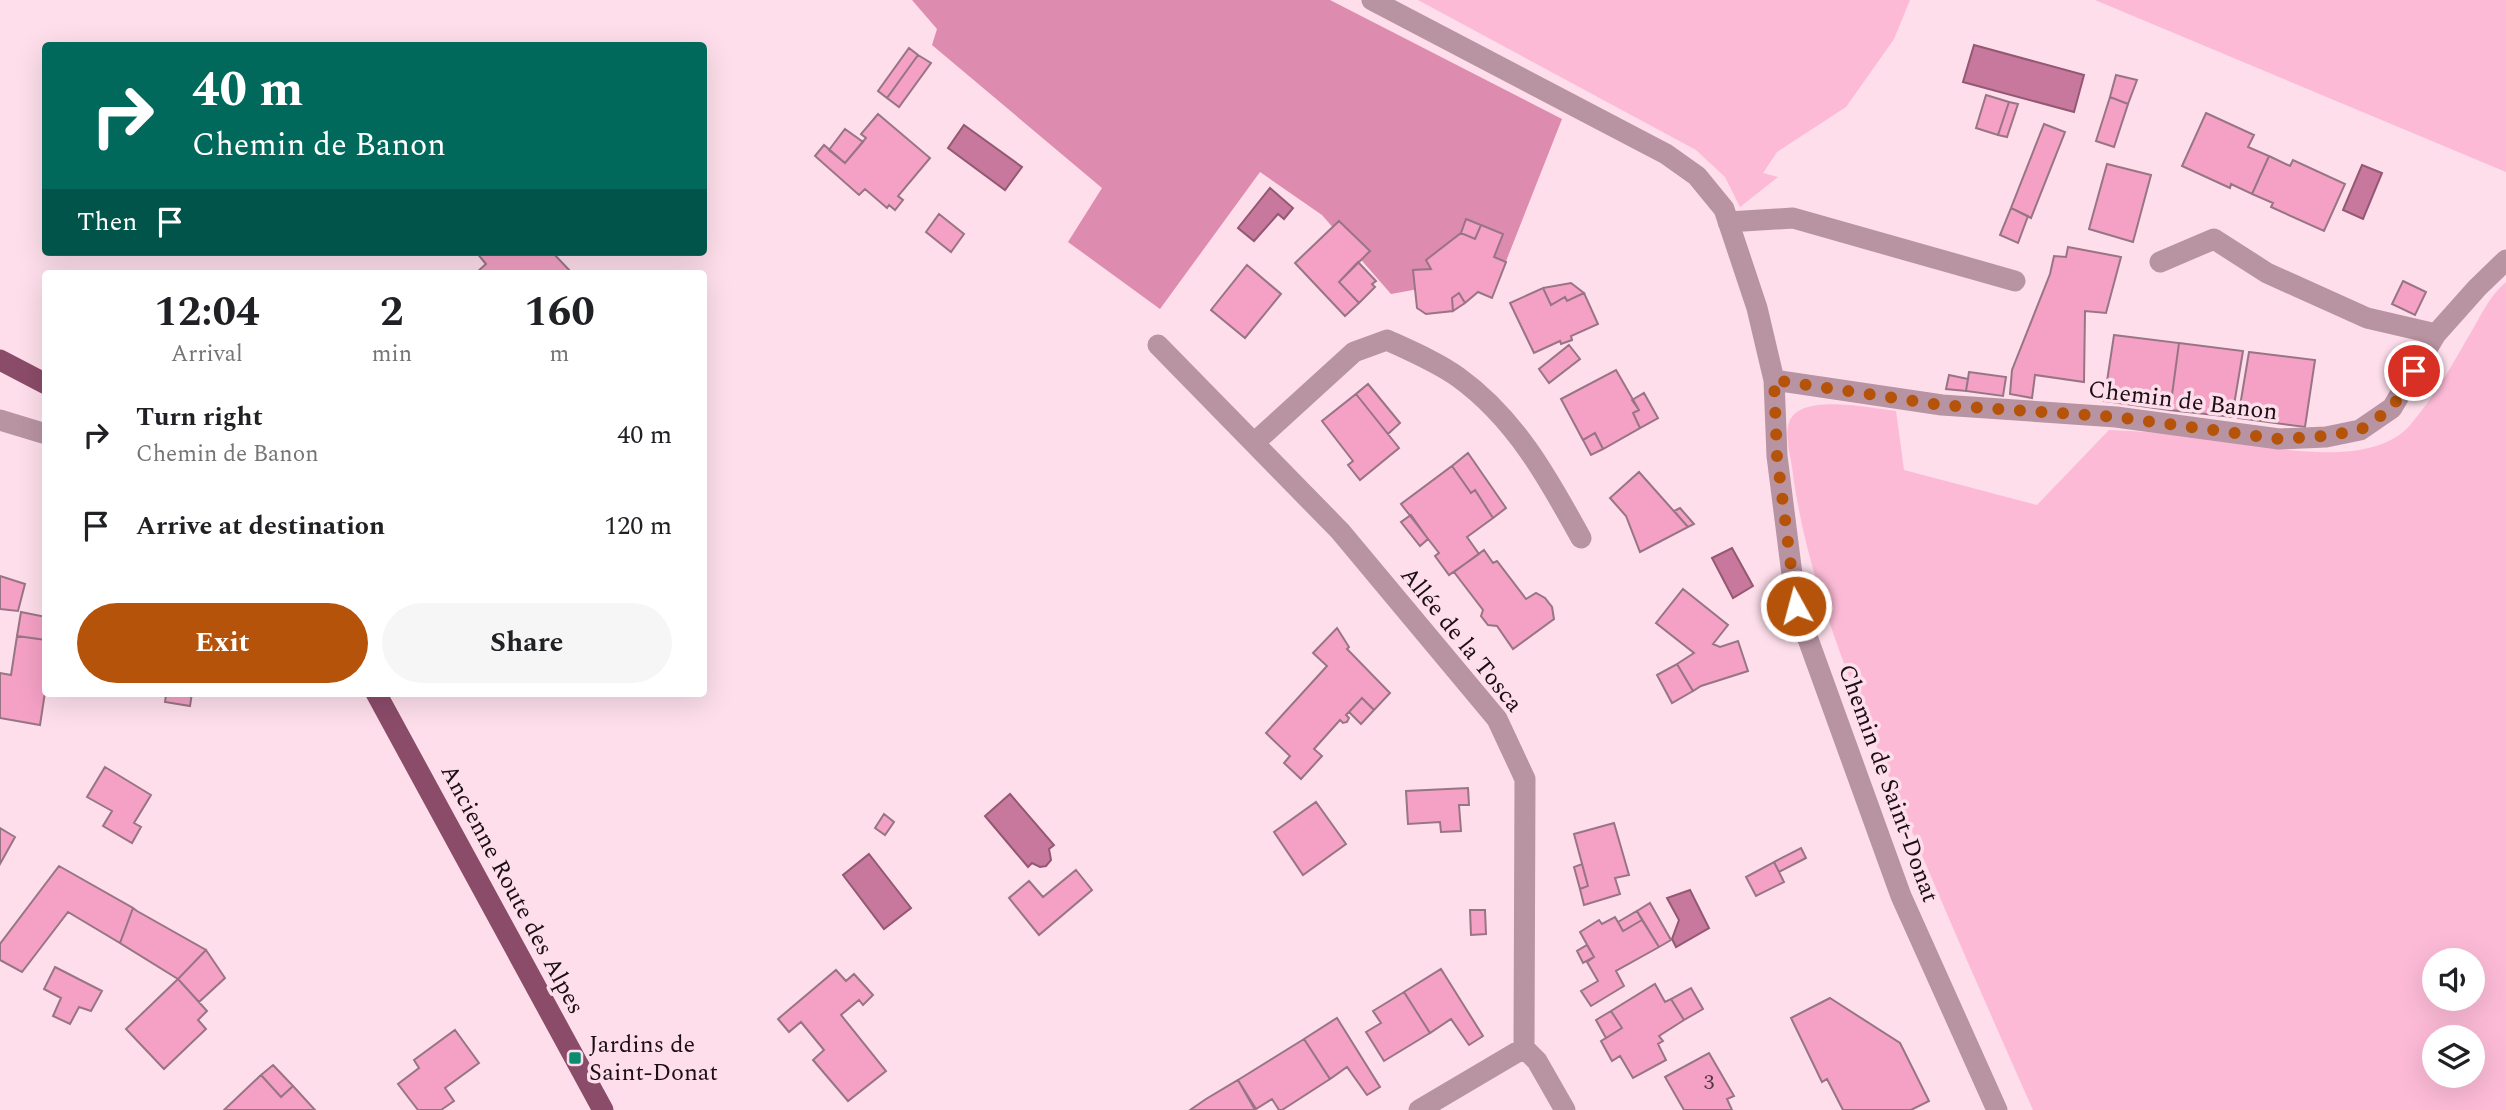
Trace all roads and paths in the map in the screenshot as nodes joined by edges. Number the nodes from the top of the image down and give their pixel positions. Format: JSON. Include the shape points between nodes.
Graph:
{"nodes":[{"id":1,"x":1372,"y":0,"type":"edge"},
{"id":2,"x":1728,"y":222,"type":"junction"},
{"id":3,"x":2506,"y":260,"type":"edge"},
{"id":4,"x":2160,"y":262,"type":"dead end"},
{"id":5,"x":2015,"y":281,"type":"dead end"},
{"id":6,"x":2436,"y":334,"type":"junction"},
{"id":7,"x":1158,"y":345,"type":"dead end"},
{"id":8,"x":0,"y":360,"type":"edge"},
{"id":9,"x":1774,"y":380,"type":"junction"},
{"id":10,"x":42,"y":382,"type":"edge"},
{"id":11,"x":0,"y":420,"type":"edge"},
{"id":12,"x":42,"y":433,"type":"edge"},
{"id":13,"x":1254,"y":443,"type":"junction"},
{"id":14,"x":1581,"y":538,"type":"dead end"},
{"id":15,"x":378,"y":697,"type":"edge"},
{"id":16,"x":1524,"y":1048,"type":"junction"},
{"id":17,"x":603,"y":1110,"type":"edge"},
{"id":18,"x":1419,"y":1110,"type":"edge"},
{"id":19,"x":1565,"y":1110,"type":"edge"},
{"id":20,"x":1997,"y":1110,"type":"edge"}],
"edges":[{"from":1,"to":2,"type":"street","name":"Chemin de Saint-Donat","via":[[1666,154],[1697,176],[1724,209]]},
{"from":2,"to":5,"type":"street","via":[[1793,218]]},
{"from":2,"to":9,"type":"street","name":"Chemin de Saint-Donat","via":[[1757,308]]},
{"from":3,"to":6,"type":"street","name":"Chemin de Banon"},
{"from":4,"to":6,"type":"street","via":[[2214,239],[2267,274],[2367,318]]},
{"from":6,"to":9,"type":"street","name":"Chemin de Banon","via":[[2392,408],[2360,430],[2326,436],[2279,439],[2116,417],[1941,405]]},
{"from":7,"to":13,"type":"street","name":"Allée de la Tosca"},
{"from":8,"to":10,"type":"main road"},
{"from":9,"to":20,"type":"street","name":"Chemin de Saint-Donat","via":[[1777,456],[1796,606],[1901,896]]},
{"from":11,"to":12,"type":"street"},
{"from":13,"to":14,"type":"street","via":[[1354,352],[1387,340],[1458,378],[1506,420],[1545,472]]},
{"from":13,"to":16,"type":"street","name":"Allée de la Tosca","via":[[1340,531],[1497,719],[1525,779]]},
{"from":15,"to":17,"type":"main road","name":"Ancienne Route des Alpes"},
{"from":16,"to":18,"type":"street"},
{"from":16,"to":19,"type":"street","via":[[1537,1061]]}]}
